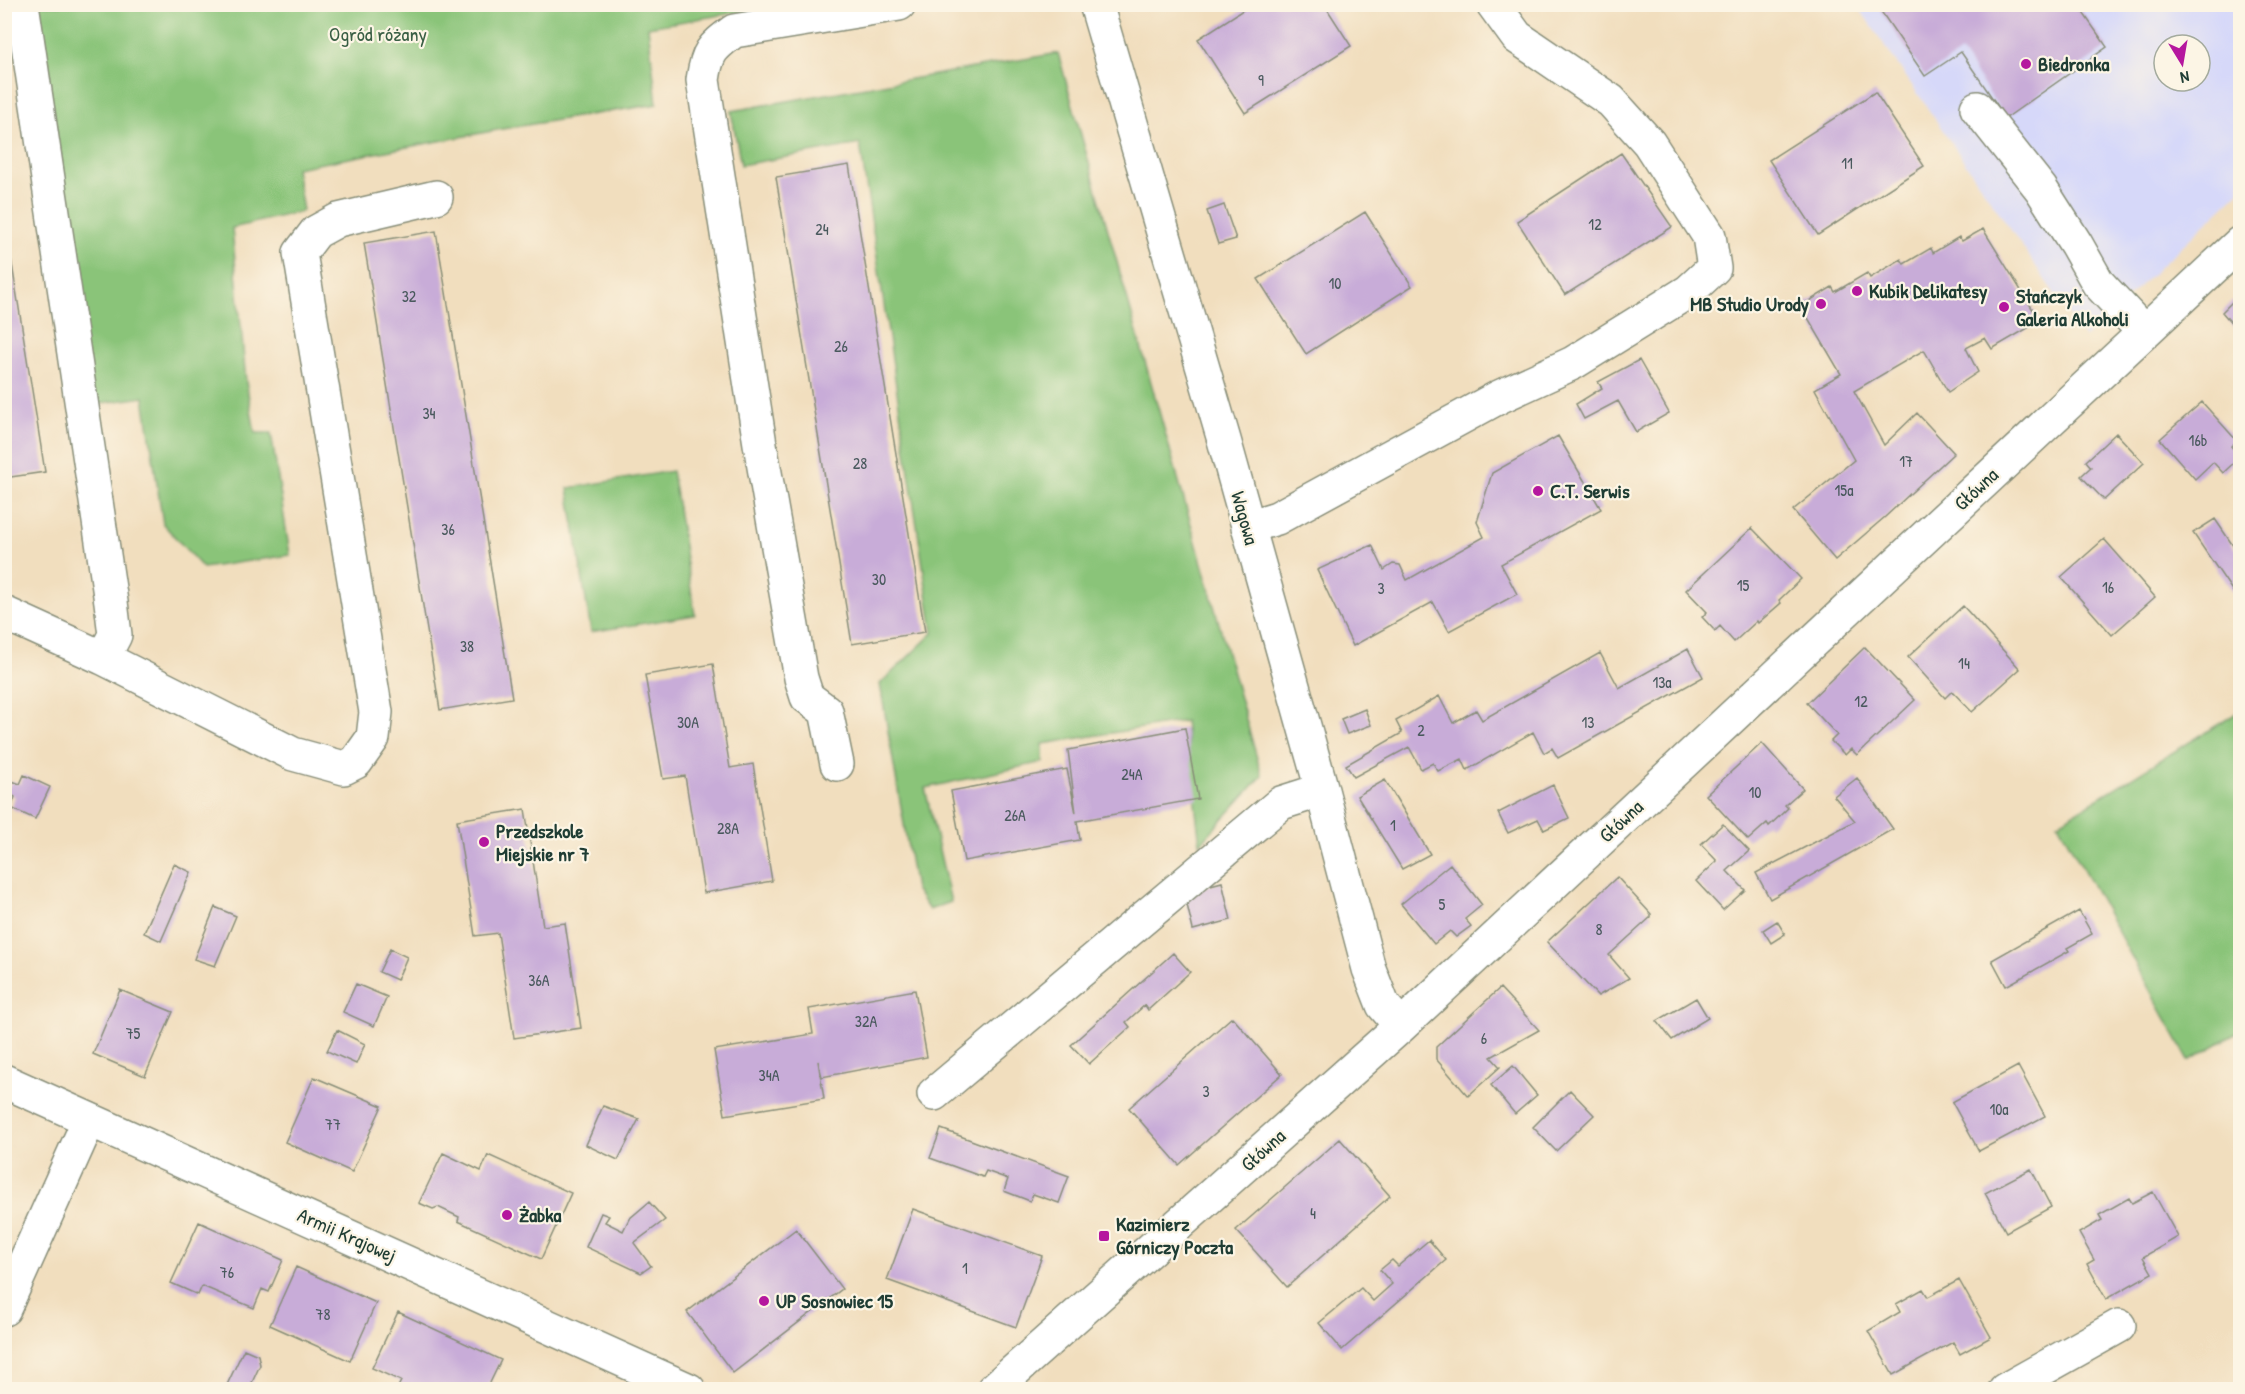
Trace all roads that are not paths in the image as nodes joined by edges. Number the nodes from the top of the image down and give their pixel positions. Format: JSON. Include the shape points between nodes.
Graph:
{"nodes":[{"id":1,"x":22,"y":4,"type":"edge"},
{"id":2,"x":899,"y":4,"type":"edge"},
{"id":3,"x":1096,"y":4,"type":"edge"},
{"id":4,"x":1492,"y":4,"type":"edge"},
{"id":5,"x":1977,"y":108,"type":"dead end"},
{"id":6,"x":436,"y":197,"type":"dead end"},
{"id":7,"x":2241,"y":243,"type":"edge"},
{"id":8,"x":2144,"y":332,"type":"junction"},
{"id":9,"x":1248,"y":527,"type":"junction"},
{"id":10,"x":4,"y":613,"type":"edge"},
{"id":11,"x":103,"y":658,"type":"junction"},
{"id":12,"x":837,"y":764,"type":"dead end"},
{"id":13,"x":1322,"y":790,"type":"junction"},
{"id":14,"x":1401,"y":1026,"type":"junction"},
{"id":15,"x":4,"y":1082,"type":"edge"},
{"id":16,"x":934,"y":1094,"type":"dead end"},
{"id":17,"x":89,"y":1120,"type":"junction"},
{"id":18,"x":4,"y":1309,"type":"edge"},
{"id":19,"x":2119,"y":1326,"type":"dead end"},
{"id":20,"x":690,"y":1389,"type":"edge"},
{"id":21,"x":993,"y":1389,"type":"edge"},
{"id":22,"x":2005,"y":1389,"type":"edge"}],
"edges":[{"from":1,"to":11,"type":"street","via":[[111,602],[115,635]]},
{"from":2,"to":12,"type":"street","via":[[734,31],[706,57],[703,80],[801,678],[807,697],[826,711]]},
{"from":3,"to":9,"type":"street","name":"Wagowa"},
{"from":4,"to":9,"type":"street","via":[[1517,37],[1611,101],[1639,131],[1709,236],[1714,268],[1689,291],[1573,363],[1499,397],[1277,518]]},
{"from":5,"to":8,"type":"street","via":[[2041,189],[2098,283]]},
{"from":6,"to":11,"type":"street","via":[[338,220],[316,231],[300,253],[376,712],[373,738],[356,762],[344,768],[292,754]]},
{"from":7,"to":8,"type":"street","name":"Główna"},
{"from":8,"to":14,"type":"street","name":"Główna"},
{"from":9,"to":13,"type":"street","name":"Wagowa"},
{"from":10,"to":11,"type":"street"},
{"from":13,"to":14,"type":"street","name":"Wagowa","via":[[1369,969],[1383,1005]]},
{"from":13,"to":16,"type":"street","via":[[1281,803]]},
{"from":14,"to":21,"type":"street","name":"Główna"},
{"from":15,"to":17,"type":"street","name":"Armii Krajowej"},
{"from":17,"to":18,"type":"street"},
{"from":17,"to":20,"type":"street","name":"Armii Krajowej"},
{"from":19,"to":22,"type":"street"}]}
